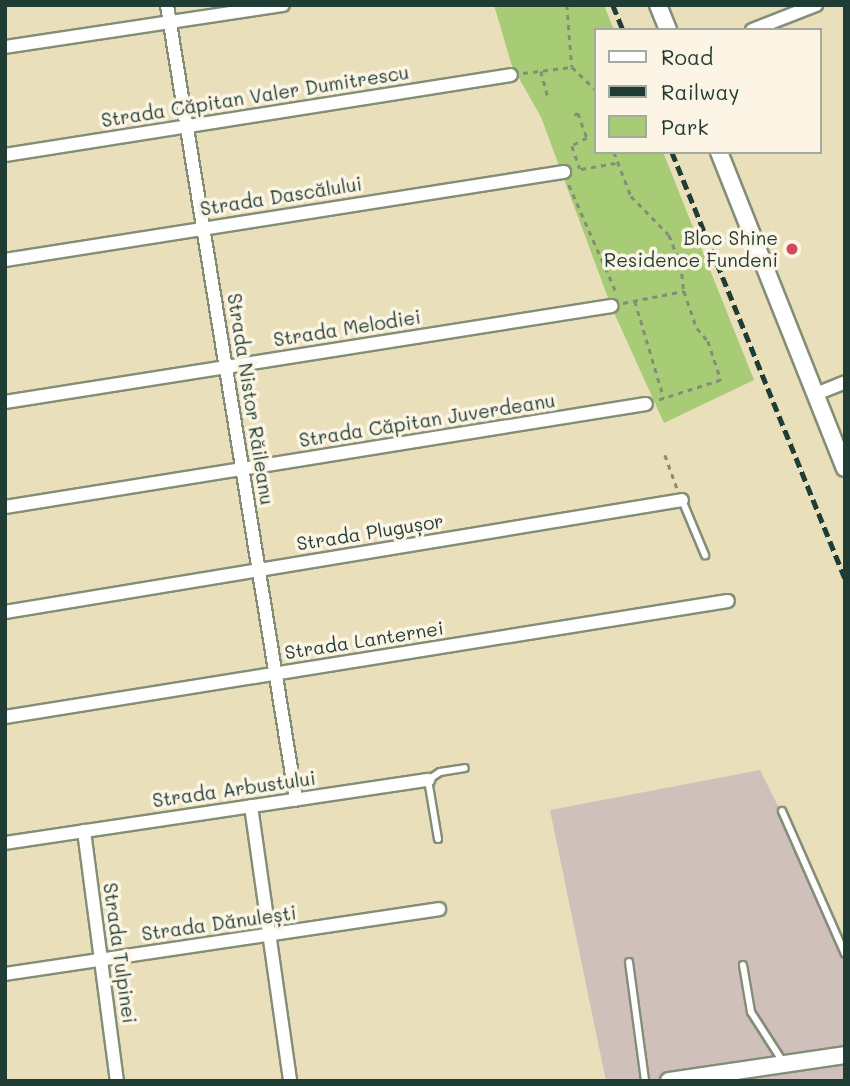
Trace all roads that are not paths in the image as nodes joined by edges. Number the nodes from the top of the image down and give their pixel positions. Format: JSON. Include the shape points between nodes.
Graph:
{"nodes":[{"id":1,"x":167,"y":5,"type":"edge"},
{"id":2,"x":283,"y":5,"type":"edge"},
{"id":3,"x":658,"y":5,"type":"edge"},
{"id":4,"x":816,"y":5,"type":"edge"},
{"id":5,"x":170,"y":22,"type":"junction"},
{"id":6,"x":667,"y":28,"type":"edge"},
{"id":7,"x":757,"y":28,"type":"edge"},
{"id":8,"x":5,"y":47,"type":"edge"},
{"id":9,"x":511,"y":75,"type":"road end"},
{"id":10,"x":187,"y":126,"type":"junction"},
{"id":11,"x":720,"y":154,"type":"edge"},
{"id":12,"x":5,"y":155,"type":"edge"},
{"id":13,"x":564,"y":172,"type":"road end"},
{"id":14,"x":203,"y":228,"type":"junction"},
{"id":15,"x":5,"y":260,"type":"edge"},
{"id":16,"x":616,"y":304,"type":"road end"},
{"id":17,"x":227,"y":367,"type":"junction"},
{"id":18,"x":845,"y":382,"type":"edge"},
{"id":19,"x":816,"y":394,"type":"junction"},
{"id":20,"x":5,"y":402,"type":"edge"},
{"id":21,"x":646,"y":404,"type":"road end"},
{"id":22,"x":845,"y":468,"type":"edge"},
{"id":23,"x":243,"y":469,"type":"junction"},
{"id":24,"x":682,"y":500,"type":"joint"},
{"id":25,"x":5,"y":507,"type":"edge"},
{"id":26,"x":705,"y":555,"type":"dead end"},
{"id":27,"x":260,"y":570,"type":"junction"},
{"id":28,"x":728,"y":601,"type":"dead end"},
{"id":29,"x":5,"y":612,"type":"edge"},
{"id":30,"x":276,"y":674,"type":"junction"},
{"id":31,"x":5,"y":717,"type":"edge"},
{"id":32,"x":465,"y":768,"type":"dead end"},
{"id":33,"x":428,"y":780,"type":"junction"},
{"id":34,"x":296,"y":800,"type":"junction"},
{"id":35,"x":251,"y":806,"type":"junction"},
{"id":36,"x":782,"y":811,"type":"dead end"},
{"id":37,"x":84,"y":831,"type":"junction"},
{"id":38,"x":438,"y":839,"type":"dead end"},
{"id":39,"x":5,"y":843,"type":"edge"},
{"id":40,"x":439,"y":909,"type":"dead end"},
{"id":41,"x":269,"y":934,"type":"junction"},
{"id":42,"x":845,"y":954,"type":"edge"},
{"id":43,"x":101,"y":960,"type":"junction"},
{"id":44,"x":629,"y":962,"type":"dead end"},
{"id":45,"x":743,"y":965,"type":"dead end"},
{"id":46,"x":5,"y":974,"type":"edge"},
{"id":47,"x":845,"y":1055,"type":"edge"},
{"id":48,"x":785,"y":1064,"type":"junction"},
{"id":49,"x":117,"y":1081,"type":"edge"},
{"id":50,"x":290,"y":1081,"type":"edge"},
{"id":51,"x":645,"y":1081,"type":"edge"},
{"id":52,"x":669,"y":1081,"type":"edge"}],
"edges":[{"from":1,"to":5,"type":"street","name":"Strada Nistor Răileanu"},
{"from":2,"to":5,"type":"street"},
{"from":3,"to":6,"type":"street"},
{"from":4,"to":7,"type":"street"},
{"from":5,"to":8,"type":"street"},
{"from":5,"to":10,"type":"street","name":"Strada Nistor Răileanu"},
{"from":9,"to":10,"type":"street","name":"Strada Căpitan Valer Dumitrescu"},
{"from":10,"to":12,"type":"street","name":"Strada Căpitan Valer Dumitrescu"},
{"from":10,"to":14,"type":"street","name":"Strada Nistor Răileanu"},
{"from":11,"to":19,"type":"street"},
{"from":13,"to":14,"type":"street","name":"Strada Dascălului"},
{"from":14,"to":15,"type":"street","name":"Strada Dascălului"},
{"from":14,"to":17,"type":"street","name":"Strada Nistor Răileanu"},
{"from":16,"to":17,"type":"street","name":"Strada Melodiei"},
{"from":17,"to":20,"type":"street","name":"Strada Melodiei"},
{"from":17,"to":23,"type":"street","name":"Strada Nistor Răileanu"},
{"from":18,"to":19,"type":"street"},
{"from":19,"to":22,"type":"street"},
{"from":21,"to":23,"type":"street","name":"Strada Căpitan Juverdeanu"},
{"from":23,"to":25,"type":"street","name":"Strada Căpitan Juverdeanu"},
{"from":23,"to":27,"type":"street","name":"Strada Nistor Răileanu"},
{"from":24,"to":26,"type":"lane"},
{"from":24,"to":27,"type":"street","name":"Strada Plugușor"},
{"from":27,"to":29,"type":"street","name":"Strada Plugușor"},
{"from":27,"to":30,"type":"street","name":"Strada Nistor Răileanu"},
{"from":28,"to":30,"type":"street","name":"Strada Lanternei"},
{"from":30,"to":31,"type":"street","name":"Strada Lanternei"},
{"from":30,"to":34,"type":"street","name":"Strada Nistor Răileanu"},
{"from":32,"to":33,"type":"lane","name":"Strada Arbustului","via":[[440,772]]},
{"from":33,"to":34,"type":"street","name":"Strada Arbustului"},
{"from":33,"to":38,"type":"lane"},
{"from":34,"to":35,"type":"street","name":"Strada Arbustului"},
{"from":35,"to":37,"type":"street","name":"Strada Arbustului"},
{"from":35,"to":41,"type":"street"},
{"from":36,"to":42,"type":"lane"},
{"from":37,"to":39,"type":"street","name":"Strada Arbustului"},
{"from":37,"to":43,"type":"street","name":"Strada Tulpinei"},
{"from":40,"to":41,"type":"street","name":"Strada Dănulești"},
{"from":41,"to":43,"type":"street","name":"Strada Dănulești"},
{"from":41,"to":50,"type":"street"},
{"from":43,"to":46,"type":"street","name":"Strada Dănulești"},
{"from":43,"to":49,"type":"street","name":"Strada Tulpinei"},
{"from":44,"to":51,"type":"lane"},
{"from":45,"to":48,"type":"lane","via":[[751,1012]]},
{"from":47,"to":48,"type":"street"},
{"from":48,"to":52,"type":"street"}]}
